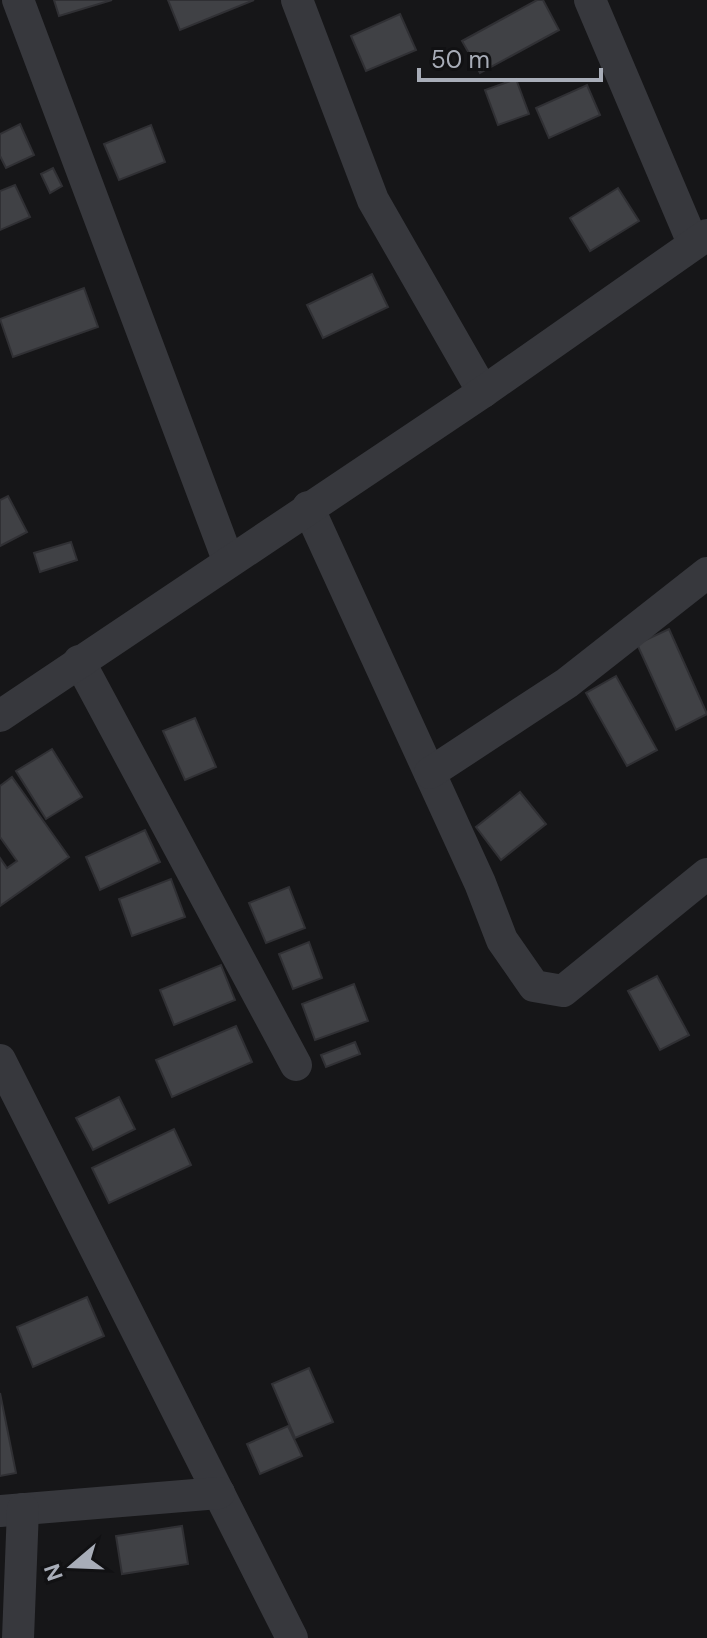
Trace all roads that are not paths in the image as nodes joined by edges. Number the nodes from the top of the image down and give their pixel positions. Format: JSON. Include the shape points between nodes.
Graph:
{"nodes":[{"id":1,"x":18,"y":0,"type":"edge"},
{"id":2,"x":297,"y":0,"type":"edge"},
{"id":3,"x":590,"y":0,"type":"edge"},
{"id":4,"x":700,"y":239,"type":"edge"},
{"id":5,"x":483,"y":392,"type":"junction"},
{"id":6,"x":308,"y":507,"type":"junction"},
{"id":7,"x":228,"y":560,"type":"junction"},
{"id":8,"x":707,"y":573,"type":"edge"},
{"id":9,"x":79,"y":661,"type":"junction"},
{"id":10,"x":2,"y":705,"type":"edge"},
{"id":11,"x":430,"y":773,"type":"junction"},
{"id":12,"x":707,"y":874,"type":"edge"},
{"id":13,"x":0,"y":1060,"type":"edge"},
{"id":14,"x":296,"y":1065,"type":"dead end"},
{"id":15,"x":219,"y":1493,"type":"junction"},
{"id":16,"x":11,"y":1510,"type":"edge"},
{"id":17,"x":18,"y":1638,"type":"edge"},
{"id":18,"x":292,"y":1638,"type":"edge"}],
"edges":[{"from":1,"to":7,"type":"street"},
{"from":2,"to":5,"type":"street","via":[[373,200]]},
{"from":3,"to":4,"type":"street"},
{"from":4,"to":5,"type":"street"},
{"from":5,"to":6,"type":"street"},
{"from":6,"to":7,"type":"street"},
{"from":6,"to":11,"type":"street"},
{"from":7,"to":9,"type":"street"},
{"from":8,"to":11,"type":"street","via":[[567,683]]},
{"from":9,"to":10,"type":"street"},
{"from":9,"to":14,"type":"street"},
{"from":11,"to":12,"type":"street","via":[[502,940],[534,986],[563,991]]},
{"from":13,"to":15,"type":"street"},
{"from":15,"to":16,"type":"street"},
{"from":15,"to":18,"type":"street"},
{"from":16,"to":17,"type":"street"}]}
